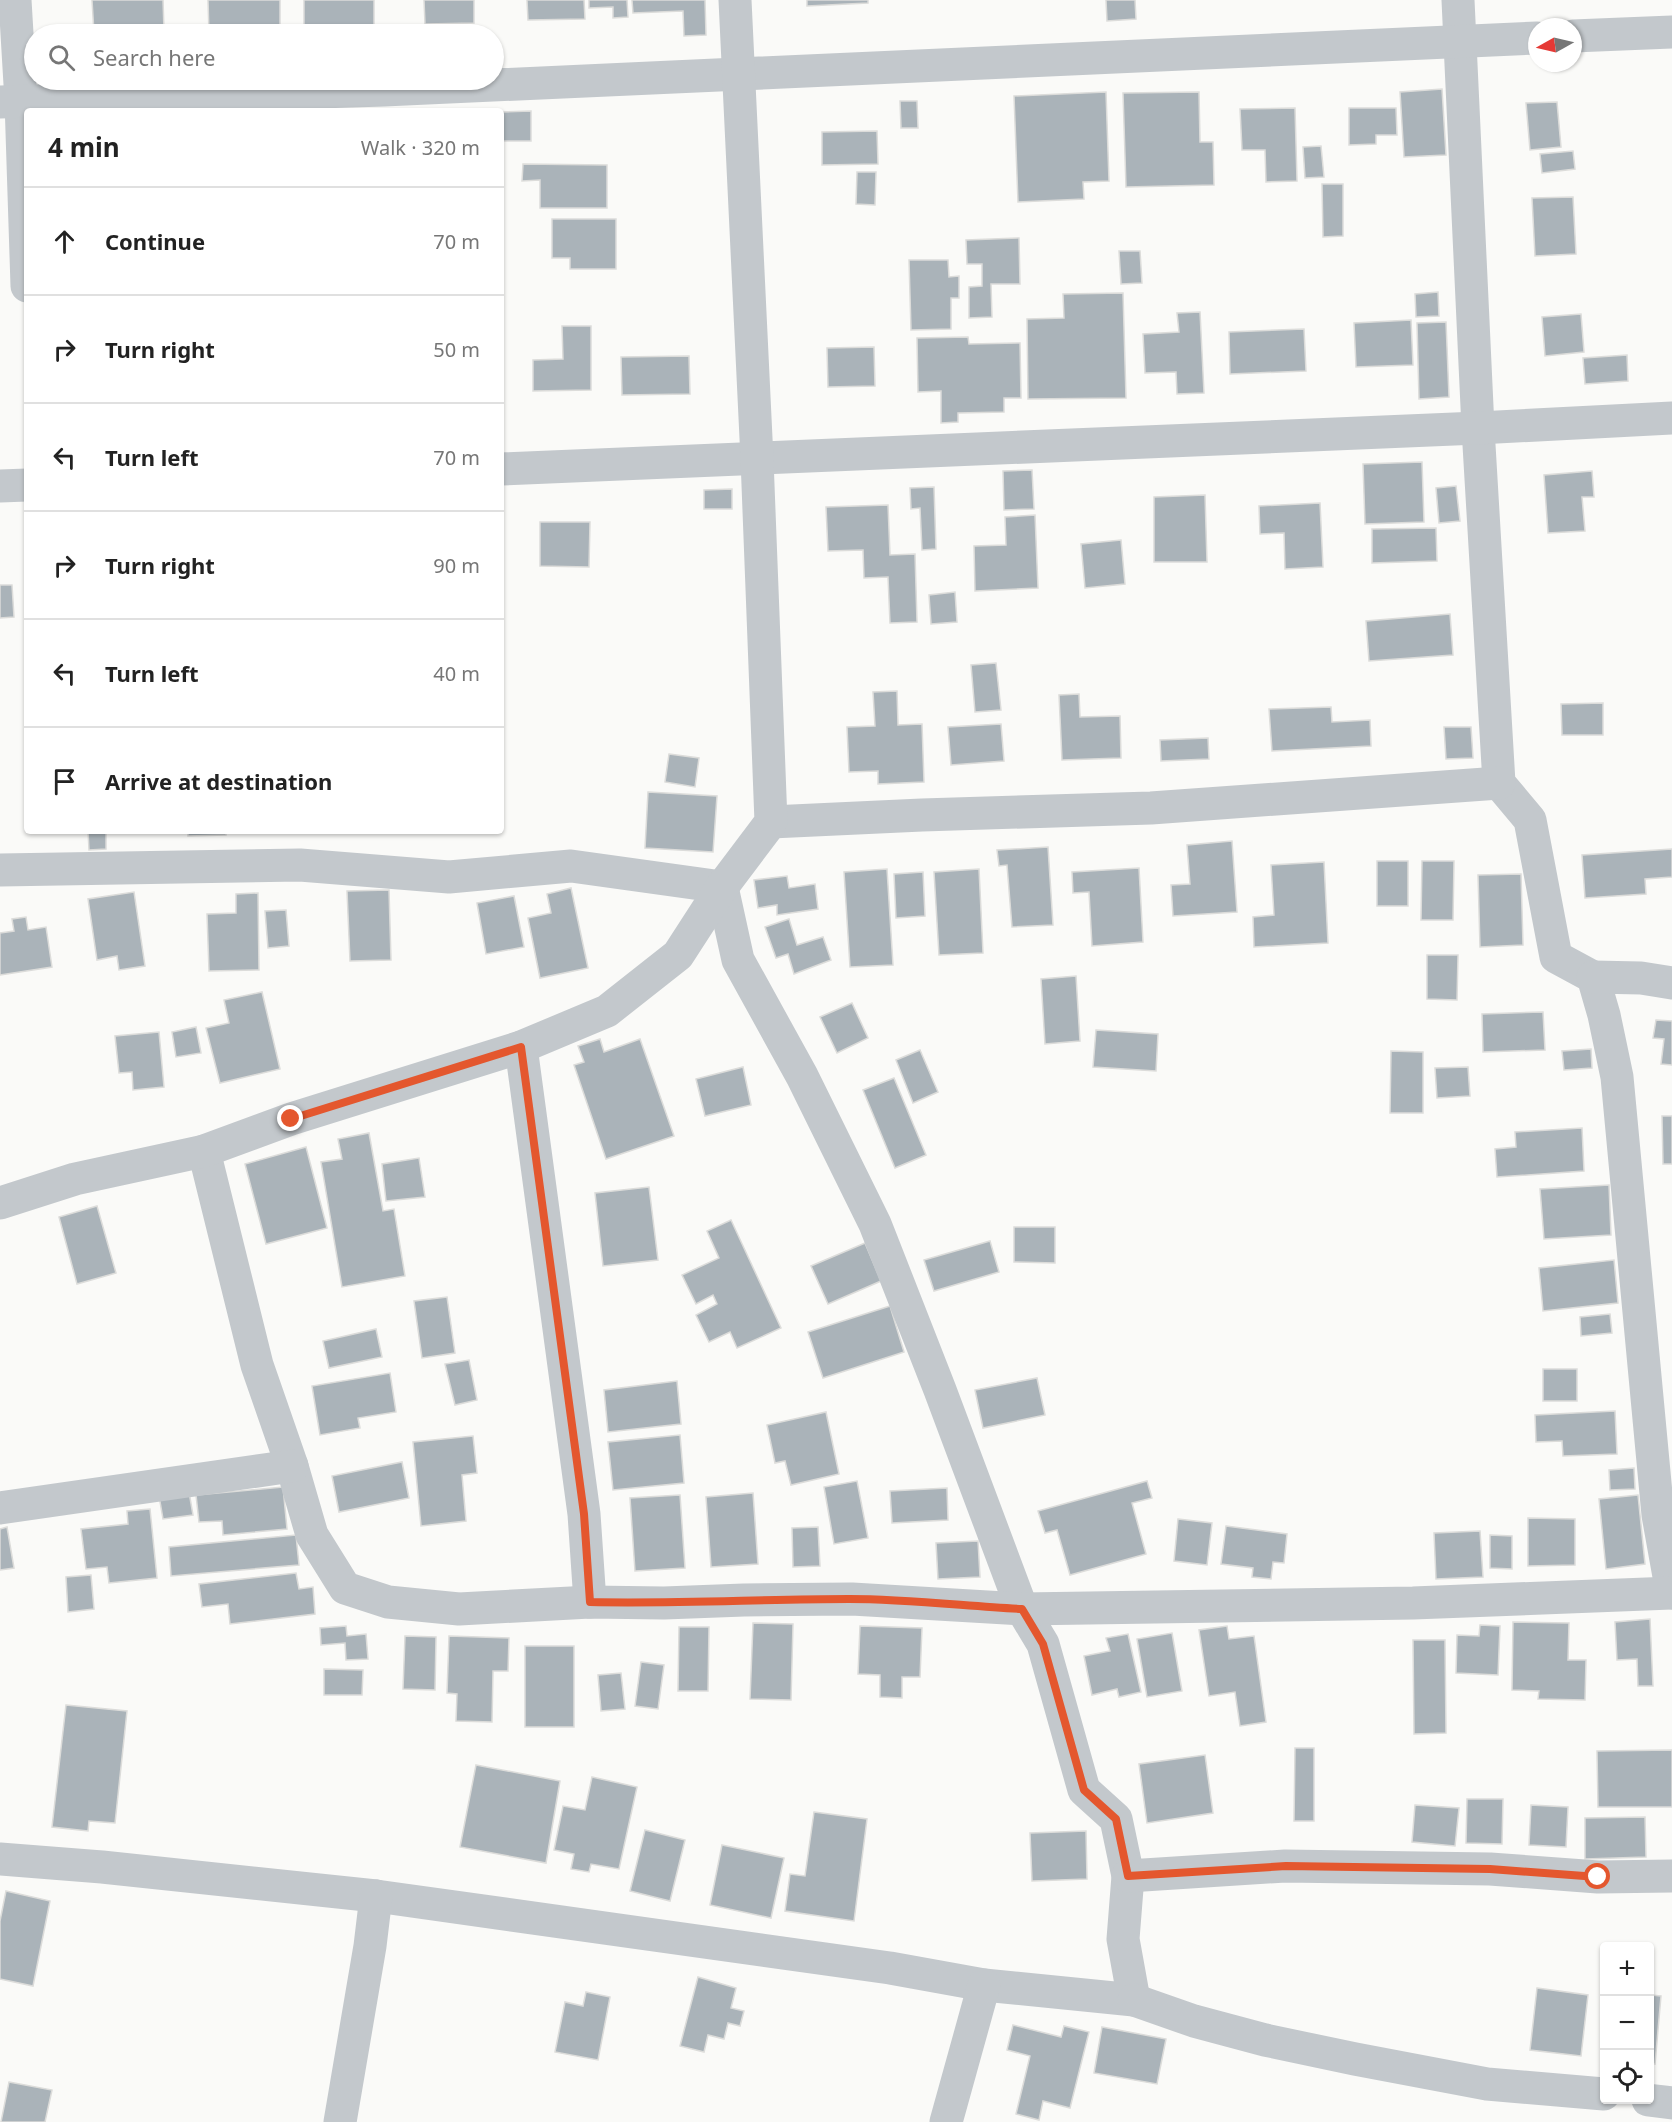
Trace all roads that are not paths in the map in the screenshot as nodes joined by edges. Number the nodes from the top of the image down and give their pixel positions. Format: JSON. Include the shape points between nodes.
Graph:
{"nodes":[{"id":1,"x":15,"y":0,"type":"edge"},
{"id":2,"x":735,"y":0,"type":"edge"},
{"id":3,"x":1458,"y":0,"type":"edge"},
{"id":4,"x":1672,"y":32,"type":"edge"},
{"id":5,"x":1582,"y":36,"type":"edge"},
{"id":6,"x":1528,"y":38,"type":"edge"},
{"id":7,"x":1458,"y":42,"type":"junction"},
{"id":8,"x":738,"y":73,"type":"junction"},
{"id":9,"x":504,"y":84,"type":"edge"},
{"id":10,"x":384,"y":90,"type":"edge"},
{"id":11,"x":11,"y":101,"type":"edge"},
{"id":12,"x":24,"y":251,"type":"edge"},
{"id":13,"x":1672,"y":418,"type":"edge"},
{"id":14,"x":1478,"y":428,"type":"junction"},
{"id":15,"x":757,"y":459,"type":"junction"},
{"id":16,"x":504,"y":469,"type":"edge"},
{"id":17,"x":24,"y":485,"type":"edge"},
{"id":18,"x":0,"y":486,"type":"edge"},
{"id":19,"x":1499,"y":783,"type":"junction"},
{"id":20,"x":771,"y":822,"type":"junction"},
{"id":21,"x":0,"y":870,"type":"edge"},
{"id":22,"x":722,"y":887,"type":"junction"},
{"id":23,"x":1593,"y":977,"type":"junction"},
{"id":24,"x":1672,"y":983,"type":"edge"},
{"id":25,"x":521,"y":1047,"type":"junction"},
{"id":26,"x":204,"y":1151,"type":"junction"},
{"id":27,"x":0,"y":1203,"type":"edge"},
{"id":28,"x":292,"y":1466,"type":"junction"},
{"id":29,"x":0,"y":1508,"type":"edge"},
{"id":30,"x":1672,"y":1593,"type":"edge"},
{"id":31,"x":590,"y":1602,"type":"junction"},
{"id":32,"x":1022,"y":1609,"type":"junction"},
{"id":33,"x":0,"y":1859,"type":"edge"},
{"id":34,"x":1128,"y":1876,"type":"junction"},
{"id":35,"x":1672,"y":1876,"type":"edge"},
{"id":36,"x":376,"y":1896,"type":"junction"},
{"id":37,"x":984,"y":1985,"type":"junction"},
{"id":38,"x":1134,"y":2000,"type":"junction"},
{"id":39,"x":1600,"y":2094,"type":"edge"},
{"id":40,"x":1654,"y":2101,"type":"edge"},
{"id":41,"x":1672,"y":2103,"type":"edge"},
{"id":42,"x":340,"y":2122,"type":"edge"},
{"id":43,"x":946,"y":2122,"type":"edge"}],
"edges":[{"from":1,"to":11,"type":"street"},
{"from":2,"to":8,"type":"street"},
{"from":3,"to":7,"type":"street"},
{"from":4,"to":5,"type":"street"},
{"from":6,"to":7,"type":"street"},
{"from":7,"to":8,"type":"street"},
{"from":7,"to":14,"type":"street"},
{"from":8,"to":9,"type":"street"},
{"from":8,"to":15,"type":"street"},
{"from":10,"to":11,"type":"street"},
{"from":11,"to":12,"type":"street"},
{"from":13,"to":14,"type":"street"},
{"from":14,"to":15,"type":"street"},
{"from":14,"to":19,"type":"street"},
{"from":15,"to":16,"type":"street"},
{"from":15,"to":20,"type":"street"},
{"from":17,"to":18,"type":"street"},
{"from":19,"to":20,"type":"street","via":[[1150,807]]},
{"from":19,"to":23,"type":"street","via":[[1530,820],[1556,957]]},
{"from":20,"to":22,"type":"street"},
{"from":21,"to":22,"type":"street","via":[[300,865],[449,877],[571,866]]},
{"from":22,"to":25,"type":"street","via":[[678,955],[607,1011]]},
{"from":22,"to":32,"type":"street","via":[[738,960],[802,1076],[875,1224]]},
{"from":23,"to":24,"type":"street"},
{"from":23,"to":30,"type":"street","via":[[1617,1077],[1658,1515]]},
{"from":25,"to":26,"type":"street","via":[[291,1119]]},
{"from":25,"to":31,"type":"street","via":[[584,1514]]},
{"from":26,"to":27,"type":"street","via":[[75,1179]]},
{"from":26,"to":28,"type":"street","via":[[257,1365]]},
{"from":28,"to":29,"type":"street"},
{"from":28,"to":31,"type":"street","via":[[312,1535],[345,1588],[388,1602],[459,1609]]},
{"from":30,"to":32,"type":"street","via":[[1413,1603]]},
{"from":31,"to":32,"type":"street","via":[[852,1599]]},
{"from":32,"to":34,"type":"street","via":[[1043,1644],[1084,1790],[1116,1819]]},
{"from":33,"to":36,"type":"street"},
{"from":34,"to":35,"type":"street","via":[[1286,1866]]},
{"from":34,"to":38,"type":"street","via":[[1123,1939]]},
{"from":36,"to":37,"type":"street","via":[[890,1968]]},
{"from":36,"to":42,"type":"street"},
{"from":37,"to":38,"type":"street"},
{"from":37,"to":43,"type":"street"},
{"from":38,"to":39,"type":"street","via":[[1194,2021],[1343,2056],[1487,2084]]},
{"from":40,"to":41,"type":"street"}]}
